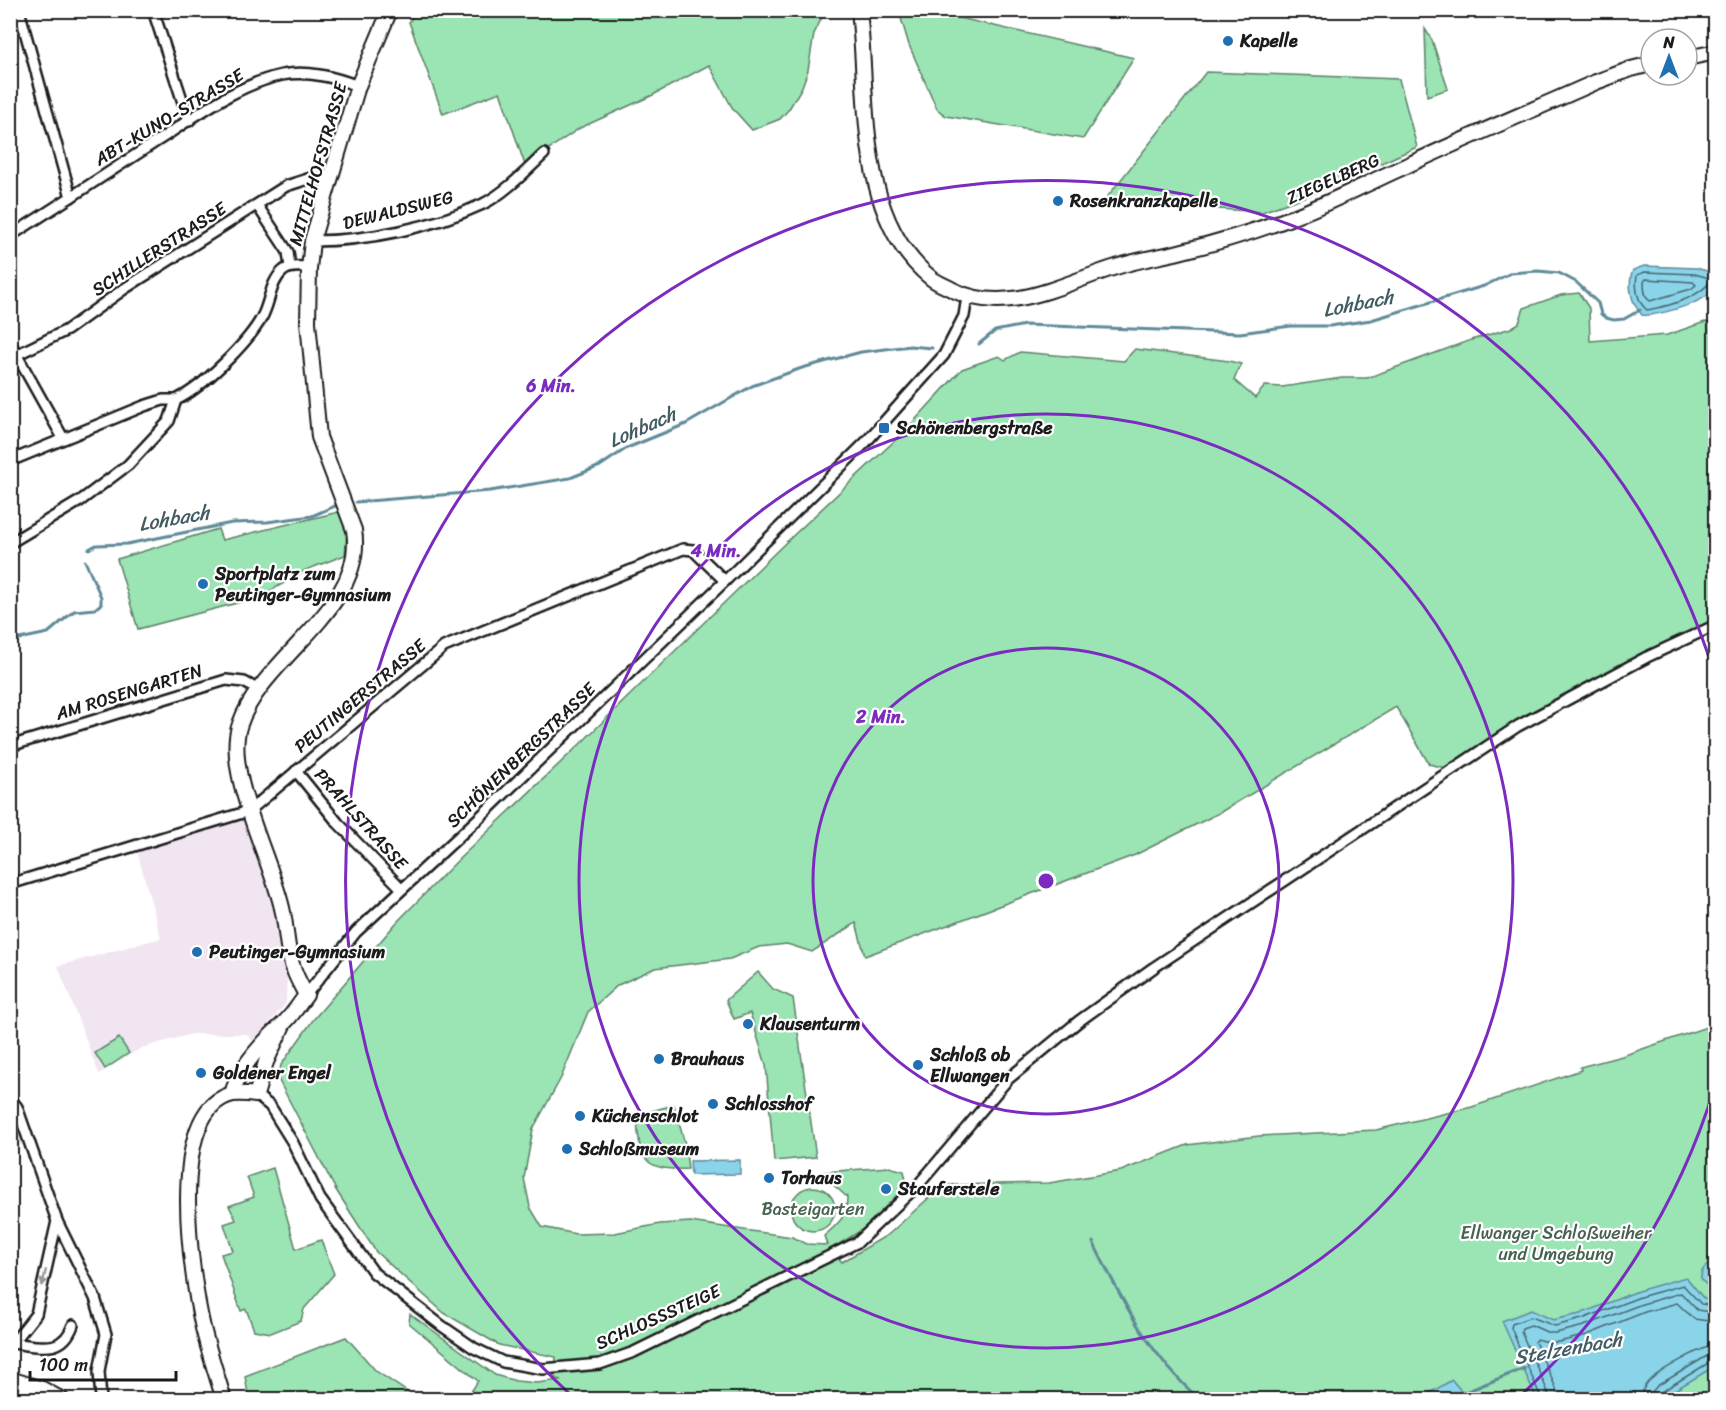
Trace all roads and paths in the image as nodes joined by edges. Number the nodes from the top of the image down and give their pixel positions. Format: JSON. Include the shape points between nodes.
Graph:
{"nodes":[{"id":1,"x":19,"y":10,"type":"edge"},
{"id":2,"x":153,"y":10,"type":"edge"},
{"id":3,"x":390,"y":10,"type":"edge"},
{"id":4,"x":859,"y":10,"type":"edge"},
{"id":5,"x":1716,"y":52,"type":"edge"},
{"id":6,"x":1699,"y":56,"type":"edge"},
{"id":7,"x":1639,"y":67,"type":"edge"},
{"id":8,"x":358,"y":86,"type":"junction"},
{"id":9,"x":189,"y":121,"type":"junction"},
{"id":10,"x":544,"y":154,"type":"dead end"},
{"id":11,"x":328,"y":182,"type":"junction"},
{"id":12,"x":71,"y":197,"type":"junction"},
{"id":13,"x":257,"y":205,"type":"junction"},
{"id":14,"x":10,"y":236,"type":"edge"},
{"id":15,"x":312,"y":241,"type":"junction"},
{"id":16,"x":291,"y":267,"type":"junction"},
{"id":17,"x":309,"y":267,"type":"junction"},
{"id":18,"x":968,"y":297,"type":"junction"},
{"id":19,"x":10,"y":343,"type":"edge"},
{"id":20,"x":13,"y":357,"type":"edge"},
{"id":21,"x":176,"y":400,"type":"junction"},
{"id":22,"x":63,"y":438,"type":"junction"},
{"id":23,"x":10,"y":461,"type":"edge"},
{"id":24,"x":10,"y":543,"type":"edge"},
{"id":25,"x":725,"y":581,"type":"junction"},
{"id":26,"x":1716,"y":625,"type":"edge"},
{"id":27,"x":257,"y":689,"type":"junction"},
{"id":28,"x":10,"y":746,"type":"edge"},
{"id":29,"x":296,"y":771,"type":"junction"},
{"id":30,"x":249,"y":811,"type":"junction"},
{"id":31,"x":10,"y":884,"type":"edge"},
{"id":32,"x":402,"y":889,"type":"junction"},
{"id":33,"x":306,"y":995,"type":"junction"},
{"id":34,"x":283,"y":1025,"type":"junction"},
{"id":35,"x":232,"y":1094,"type":"junction"},
{"id":36,"x":256,"y":1095,"type":"junction"},
{"id":37,"x":10,"y":1098,"type":"edge"},
{"id":38,"x":14,"y":1109,"type":"edge"},
{"id":39,"x":57,"y":1221,"type":"junction"},
{"id":40,"x":73,"y":1325,"type":"dead end"},
{"id":41,"x":12,"y":1343,"type":"edge"},
{"id":42,"x":10,"y":1379,"type":"edge"},
{"id":43,"x":62,"y":1400,"type":"edge"},
{"id":44,"x":101,"y":1400,"type":"edge"},
{"id":45,"x":224,"y":1400,"type":"edge"}],
"edges":[{"from":1,"to":12,"type":"street"},
{"from":2,"to":9,"type":"street"},
{"from":3,"to":8,"type":"street","name":"MITTELHOFSTRASSE"},
{"from":4,"to":18,"type":"street","via":[[867,133],[885,210],[912,259],[932,280]]},
{"from":5,"to":6,"type":"street"},
{"from":7,"to":18,"type":"street","name":"ZIEGELBERG","via":[[1596,82],[1288,219],[1234,238],[1118,266],[1040,294],[1014,299]]},
{"from":8,"to":9,"type":"street","name":"ABT-KUNO-STRASSE","via":[[324,75],[283,75],[246,86]]},
{"from":8,"to":11,"type":"street","name":"MITTELHOFSTRASSE"},
{"from":9,"to":12,"type":"street","name":"ABT-KUNO-STRASSE"},
{"from":10,"to":15,"type":"street","name":"DEWALDSWEG","via":[[521,176],[474,207],[377,236]]},
{"from":11,"to":13,"type":"street","name":"SCHILLERSTRASSE","via":[[310,178],[299,181]]},
{"from":11,"to":15,"type":"street","name":"MITTELHOFSTRASSE"},
{"from":12,"to":14,"type":"street","name":"ABT-KUNO-STRASSE"},
{"from":13,"to":16,"type":"street","via":[[288,252]]},
{"from":13,"to":20,"type":"street","name":"SCHILLERSTRASSE","via":[[67,330]]},
{"from":15,"to":17,"type":"street","name":"MITTELHOFSTRASSE"},
{"from":16,"to":17,"type":"street"},
{"from":16,"to":21,"type":"street","via":[[279,275],[263,317],[243,346],[189,394]]},
{"from":17,"to":27,"type":"street","name":"MITTELHOFSTRASSE","via":[[309,334],[319,437],[356,544],[353,562],[334,603]]},
{"from":18,"to":25,"type":"street","name":"SCHÖNENBERGSTRASSE","via":[[964,316],[944,355],[866,442]]},
{"from":19,"to":20,"type":"street"},
{"from":20,"to":22,"type":"street"},
{"from":21,"to":22,"type":"street","via":[[144,406]]},
{"from":21,"to":24,"type":"street","via":[[169,421],[128,465],[80,501]]},
{"from":22,"to":23,"type":"street"},
{"from":25,"to":29,"type":"street","name":"PEUTINGERSTRASSE","via":[[693,550],[683,549],[444,647]]},
{"from":25,"to":32,"type":"street","name":"SCHÖNENBERGSTRASSE"},
{"from":26,"to":36,"type":"street","name":"SCHLOSSSTEIGE","via":[[1518,726],[1079,1021],[1008,1079],[919,1184],[858,1242],[634,1352],[600,1364],[543,1369],[503,1362],[442,1326],[374,1273],[320,1199],[270,1106]]},
{"from":27,"to":28,"type":"street","name":"AM ROSENGARTEN","via":[[244,682],[226,680]]},
{"from":27,"to":30,"type":"street","name":"MITTELHOFSTRASSE","via":[[236,736],[236,757]]},
{"from":29,"to":30,"type":"street","name":"PEUTINGERSTRASSE"},
{"from":29,"to":32,"type":"street","name":"PRAHLSTRASSE","via":[[338,823]]},
{"from":30,"to":31,"type":"street","name":"PEUTINGERSTRASSE"},
{"from":30,"to":33,"type":"street","name":"MITTELHOFSTRASSE","via":[[282,907],[293,969]]},
{"from":32,"to":33,"type":"street","name":"SCHÖNENBERGSTRASSE","via":[[356,932]]},
{"from":33,"to":34,"type":"street"},
{"from":34,"to":35,"type":"street","via":[[239,1075]]},
{"from":34,"to":36,"type":"street"},
{"from":35,"to":36,"type":"street"},
{"from":35,"to":45,"type":"street","via":[[218,1101],[200,1122],[188,1182],[193,1270]]},
{"from":37,"to":38,"type":"street"},
{"from":38,"to":39,"type":"street"},
{"from":39,"to":41,"type":"street","one_way":true,"via":[[36,1314]]},
{"from":39,"to":44,"type":"street","via":[[95,1298],[106,1334],[99,1371]]},
{"from":40,"to":41,"type":"street","via":[[64,1342],[48,1347]]},
{"from":42,"to":43,"type":"street"}]}
